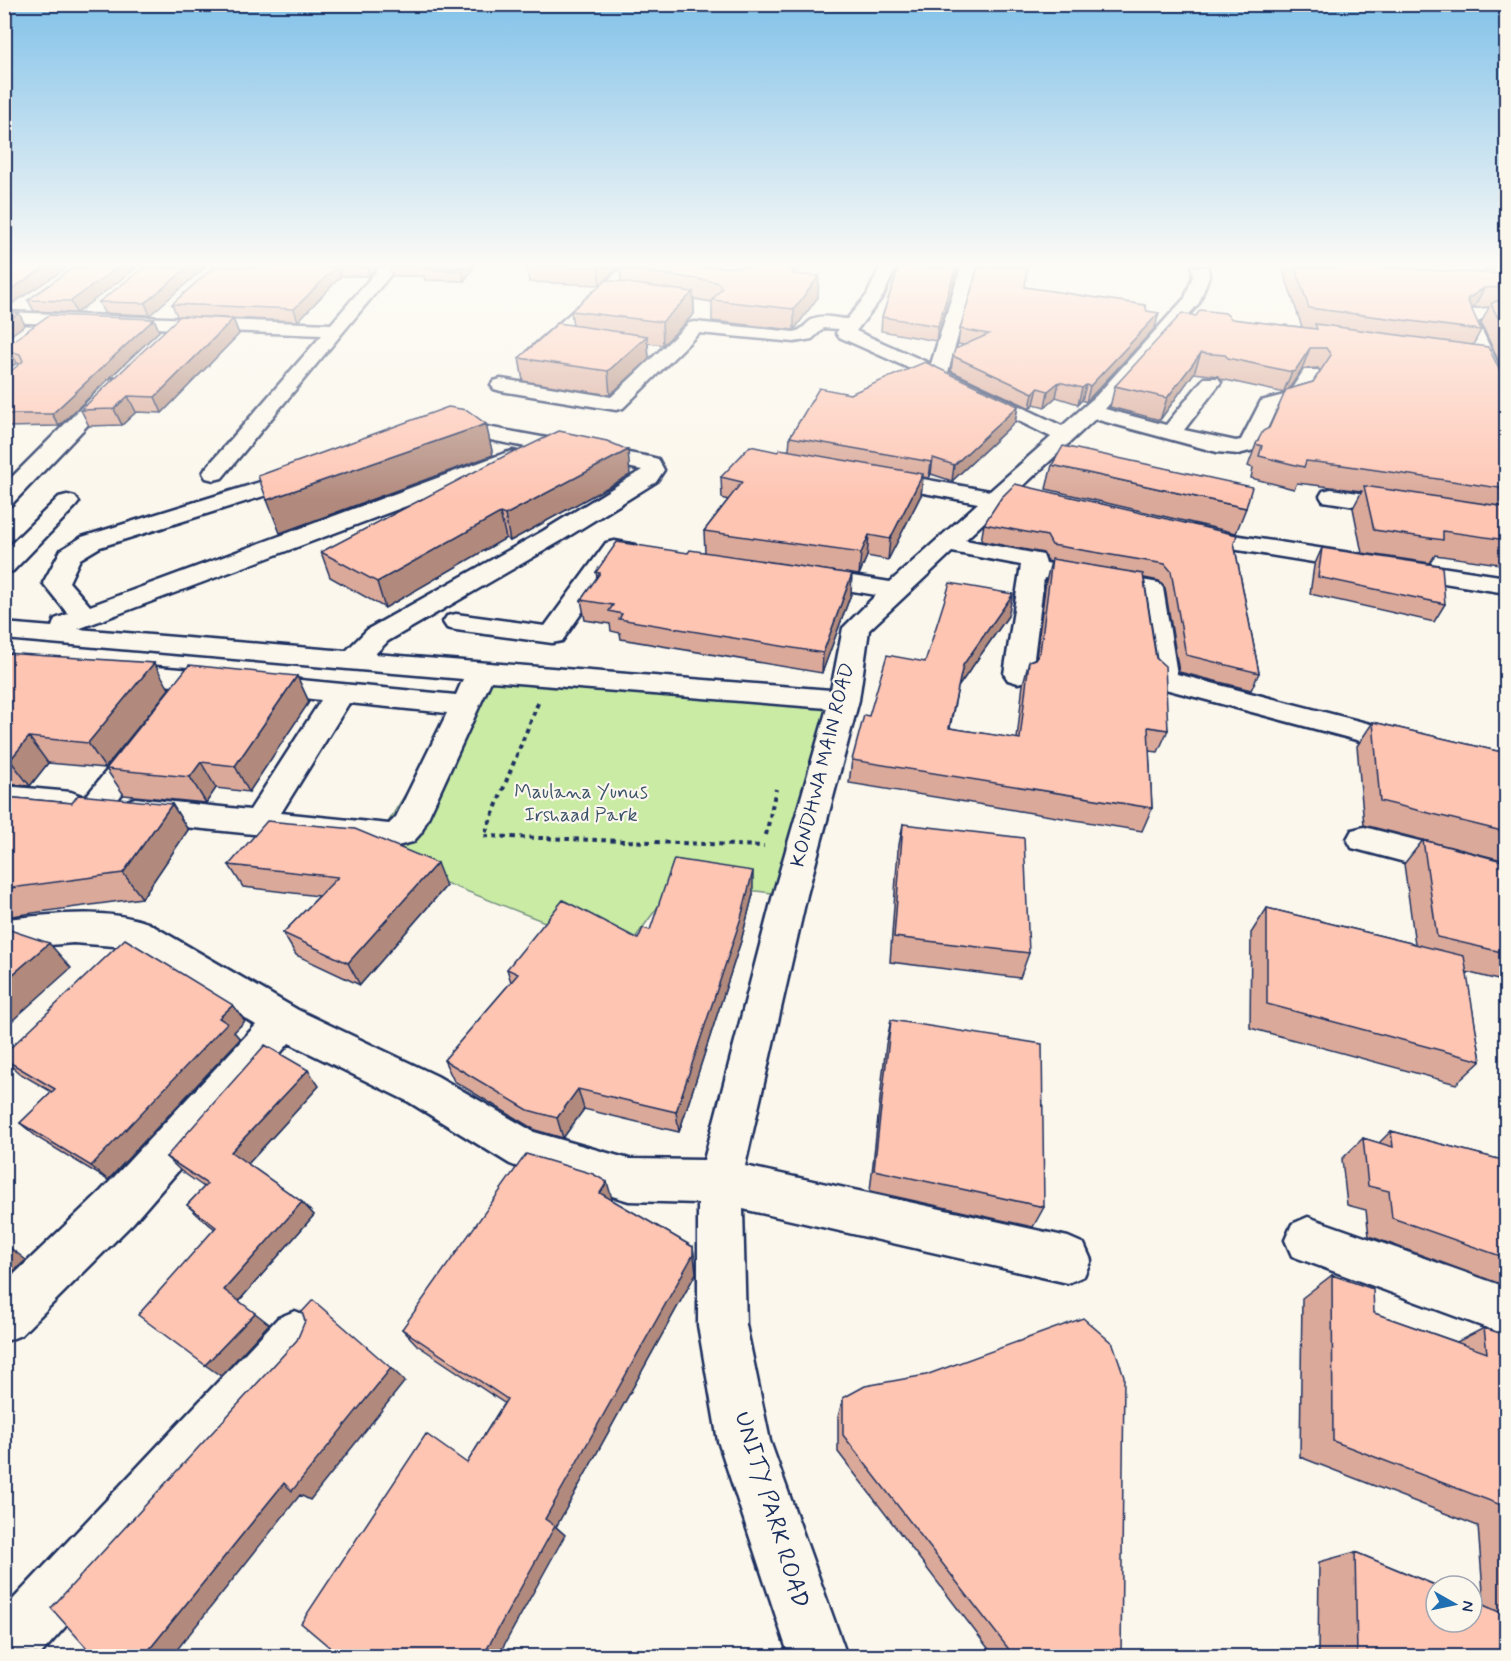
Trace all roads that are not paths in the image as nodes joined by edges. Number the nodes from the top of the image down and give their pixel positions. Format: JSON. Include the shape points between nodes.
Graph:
{"nodes":[{"id":1,"x":323,"y":345,"type":"edge"},
{"id":2,"x":547,"y":345,"type":"edge"},
{"id":3,"x":675,"y":345,"type":"edge"},
{"id":4,"x":871,"y":345,"type":"edge"},
{"id":5,"x":947,"y":345,"type":"edge"},
{"id":6,"x":1151,"y":345,"type":"edge"},
{"id":7,"x":644,"y":350,"type":"edge"},
{"id":8,"x":666,"y":353,"type":"junction"},
{"id":9,"x":1492,"y":356,"type":"edge"},
{"id":10,"x":1465,"y":357,"type":"edge"},
{"id":11,"x":130,"y":370,"type":"edge"},
{"id":12,"x":938,"y":374,"type":"junction"},
{"id":13,"x":1311,"y":374,"type":"edge"},
{"id":14,"x":1211,"y":382,"type":"dead end"},
{"id":15,"x":1506,"y":401,"type":"edge"},
{"id":16,"x":1090,"y":411,"type":"junction"},
{"id":17,"x":1170,"y":433,"type":"junction"},
{"id":18,"x":1064,"y":435,"type":"junction"},
{"id":19,"x":421,"y":440,"type":"edge"},
{"id":20,"x":551,"y":444,"type":"junction"},
{"id":21,"x":330,"y":468,"type":"edge"},
{"id":22,"x":214,"y":473,"type":"dead end"},
{"id":23,"x":855,"y":474,"type":"edge"},
{"id":24,"x":1010,"y":494,"type":"junction"},
{"id":25,"x":1331,"y":496,"type":"dead end"},
{"id":26,"x":4,"y":499,"type":"edge"},
{"id":27,"x":67,"y":502,"type":"dead end"},
{"id":28,"x":1425,"y":510,"type":"edge"},
{"id":29,"x":1174,"y":529,"type":"edge"},
{"id":30,"x":946,"y":544,"type":"junction"},
{"id":31,"x":650,"y":553,"type":"edge"},
{"id":32,"x":4,"y":566,"type":"edge"},
{"id":33,"x":1032,"y":568,"type":"junction"},
{"id":34,"x":791,"y":575,"type":"edge"},
{"id":35,"x":1506,"y":585,"type":"edge"},
{"id":36,"x":896,"y":591,"type":"junction"},
{"id":37,"x":84,"y":616,"type":"junction"},
{"id":38,"x":456,"y":622,"type":"dead end"},
{"id":39,"x":4,"y":631,"type":"edge"},
{"id":40,"x":43,"y":634,"type":"junction"},
{"id":41,"x":351,"y":661,"type":"junction"},
{"id":42,"x":87,"y":671,"type":"edge"},
{"id":43,"x":481,"y":672,"type":"junction"},
{"id":44,"x":1018,"y":674,"type":"dead end"},
{"id":45,"x":213,"y":681,"type":"junction"},
{"id":46,"x":340,"y":694,"type":"junction"},
{"id":47,"x":844,"y":700,"type":"junction"},
{"id":48,"x":465,"y":705,"type":"junction"},
{"id":49,"x":1438,"y":751,"type":"edge"},
{"id":50,"x":4,"y":797,"type":"edge"},
{"id":51,"x":96,"y":806,"type":"junction"},
{"id":52,"x":259,"y":822,"type":"junction"},
{"id":53,"x":1364,"y":839,"type":"dead end"},
{"id":54,"x":1506,"y":876,"type":"edge"},
{"id":55,"x":135,"y":933,"type":"junction"},
{"id":56,"x":4,"y":934,"type":"edge"},
{"id":57,"x":102,"y":964,"type":"edge"},
{"id":58,"x":284,"y":1022,"type":"junction"},
{"id":59,"x":720,"y":1182,"type":"junction"},
{"id":60,"x":1308,"y":1240,"type":"dead end"},
{"id":61,"x":1068,"y":1260,"type":"dead end"},
{"id":62,"x":1506,"y":1311,"type":"edge"},
{"id":63,"x":4,"y":1318,"type":"edge"},
{"id":64,"x":295,"y":1335,"type":"dead end"},
{"id":65,"x":4,"y":1652,"type":"edge"},
{"id":66,"x":818,"y":1656,"type":"edge"}],
"edges":[{"from":1,"to":22,"type":"street"},
{"from":2,"to":8,"type":"street","via":[[501,385],[616,404]]},
{"from":3,"to":8,"type":"street"},
{"from":4,"to":12,"type":"street"},
{"from":5,"to":12,"type":"street"},
{"from":6,"to":16,"type":"street","name":"KONDHWA MAIN ROAD"},
{"from":7,"to":8,"type":"street"},
{"from":9,"to":10,"type":"street"},
{"from":9,"to":15,"type":"street"},
{"from":11,"to":26,"type":"street"},
{"from":12,"to":18,"type":"street"},
{"from":13,"to":17,"type":"street","via":[[1295,398],[1268,405],[1250,444],[1225,447]]},
{"from":14,"to":17,"type":"street"},
{"from":16,"to":17,"type":"street"},
{"from":16,"to":18,"type":"street","name":"KONDHWA MAIN ROAD"},
{"from":18,"to":24,"type":"street","name":"KONDHWA MAIN ROAD"},
{"from":19,"to":20,"type":"street","via":[[465,429]]},
{"from":20,"to":37,"type":"street"},
{"from":20,"to":41,"type":"street","via":[[650,464],[653,471],[561,530],[378,635]]},
{"from":21,"to":37,"type":"street","via":[[91,542],[70,555],[56,583]]},
{"from":23,"to":24,"type":"street"},
{"from":24,"to":30,"type":"street","name":"KONDHWA MAIN ROAD"},
{"from":25,"to":28,"type":"street"},
{"from":27,"to":32,"type":"street"},
{"from":29,"to":35,"type":"street","via":[[1219,540]]},
{"from":30,"to":33,"type":"street","via":[[1034,560]]},
{"from":30,"to":36,"type":"street","name":"KONDHWA MAIN ROAD"},
{"from":31,"to":38,"type":"street","via":[[615,548],[552,635]]},
{"from":33,"to":44,"type":"street"},
{"from":33,"to":49,"type":"street","via":[[1149,577],[1164,680]]},
{"from":34,"to":36,"type":"street"},
{"from":36,"to":47,"type":"street","name":"KONDHWA MAIN ROAD","via":[[856,628]]},
{"from":37,"to":40,"type":"street"},
{"from":39,"to":40,"type":"street"},
{"from":40,"to":41,"type":"street"},
{"from":41,"to":43,"type":"street"},
{"from":42,"to":45,"type":"street"},
{"from":43,"to":47,"type":"street"},
{"from":43,"to":48,"type":"street"},
{"from":45,"to":46,"type":"street"},
{"from":45,"to":51,"type":"street"},
{"from":46,"to":48,"type":"street"},
{"from":46,"to":52,"type":"street"},
{"from":47,"to":59,"type":"street","name":"KONDHWA MAIN ROAD","via":[[790,895]]},
{"from":48,"to":52,"type":"street","via":[[409,824],[401,833],[389,836]]},
{"from":50,"to":51,"type":"street"},
{"from":51,"to":52,"type":"street"},
{"from":53,"to":54,"type":"street"},
{"from":55,"to":56,"type":"street","via":[[73,928]]},
{"from":55,"to":57,"type":"street"},
{"from":55,"to":58,"type":"street"},
{"from":58,"to":59,"type":"street","via":[[423,1089],[525,1150],[629,1180]]},
{"from":58,"to":63,"type":"street","via":[[117,1207]]},
{"from":59,"to":61,"type":"street"},
{"from":59,"to":66,"type":"street","name":"UNITY PARK ROAD","via":[[722,1325],[744,1442]]},
{"from":60,"to":62,"type":"street"},
{"from":64,"to":65,"type":"street"}]}
